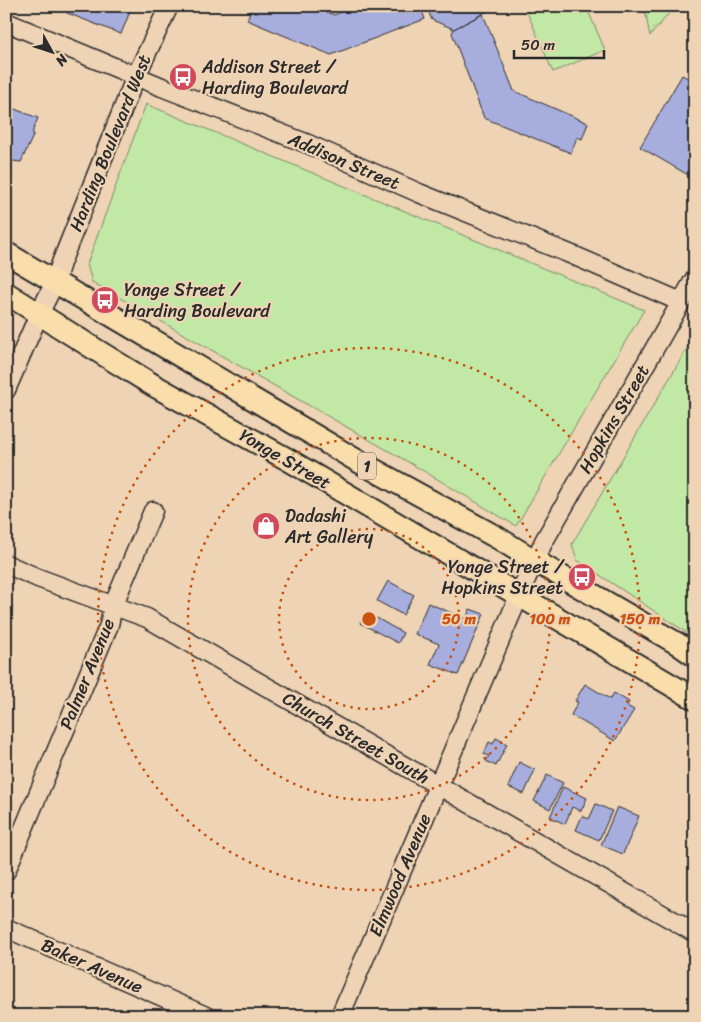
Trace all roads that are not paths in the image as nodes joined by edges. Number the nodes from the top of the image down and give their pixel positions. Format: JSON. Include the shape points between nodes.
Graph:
{"nodes":[{"id":1,"x":168,"y":6,"type":"edge"},
{"id":2,"x":6,"y":22,"type":"edge"},
{"id":3,"x":136,"y":76,"type":"junction"},
{"id":4,"x":6,"y":253,"type":"edge"},
{"id":5,"x":695,"y":278,"type":"edge"},
{"id":6,"x":55,"y":282,"type":"junction"},
{"id":7,"x":6,"y":294,"type":"edge"},
{"id":8,"x":681,"y":302,"type":"junction"},
{"id":9,"x":39,"y":314,"type":"junction"},
{"id":10,"x":6,"y":390,"type":"edge"},
{"id":11,"x":153,"y":511,"type":"dead end"},
{"id":12,"x":535,"y":561,"type":"junction"},
{"id":13,"x":6,"y":564,"type":"edge"},
{"id":14,"x":518,"y":596,"type":"junction"},
{"id":15,"x":113,"y":606,"type":"junction"},
{"id":16,"x":695,"y":656,"type":"edge"},
{"id":17,"x":695,"y":699,"type":"edge"},
{"id":18,"x":438,"y":785,"type":"junction"},
{"id":19,"x":6,"y":842,"type":"edge"},
{"id":20,"x":6,"y":871,"type":"edge"},
{"id":21,"x":6,"y":928,"type":"edge"},
{"id":22,"x":695,"y":933,"type":"edge"},
{"id":23,"x":206,"y":1016,"type":"edge"},
{"id":24,"x":340,"y":1016,"type":"edge"}],
"edges":[{"from":1,"to":3,"type":"street","name":"Harding Boulevard West"},
{"from":2,"to":3,"type":"street","name":"Addison Street"},
{"from":3,"to":6,"type":"street","name":"Harding Boulevard West"},
{"from":3,"to":8,"type":"street","name":"Addison Street","via":[[308,144]]},
{"from":4,"to":6,"type":"main road","name":"Yonge Street","number":"1"},
{"from":5,"to":8,"type":"street","name":"Hopkins Street"},
{"from":6,"to":9,"type":"street","name":"Harding Boulevard West"},
{"from":6,"to":12,"type":"main road","name":"Yonge Street","number":"1"},
{"from":7,"to":9,"type":"main road","name":"Yonge Street","number":"1"},
{"from":8,"to":12,"type":"street","name":"Hopkins Street"},
{"from":9,"to":10,"type":"street","name":"Harding Boulevard West"},
{"from":9,"to":14,"type":"main road","name":"Yonge Street","number":"1","via":[[146,380]]},
{"from":11,"to":15,"type":"street"},
{"from":12,"to":14,"type":"street","name":"Hopkins Street"},
{"from":12,"to":16,"type":"main road","name":"Yonge Street","number":"1"},
{"from":13,"to":15,"type":"street","name":"Church Street South"},
{"from":14,"to":17,"type":"main road","name":"Yonge Street","number":"1"},
{"from":14,"to":18,"type":"street","name":"Elmwood Avenue"},
{"from":15,"to":18,"type":"street","name":"Church Street South","via":[[147,618]]},
{"from":15,"to":19,"type":"street","name":"Palmer Avenue","via":[[98,627]]},
{"from":15,"to":20,"type":"street","name":"Palmer Avenue","via":[[109,625]]},
{"from":18,"to":22,"type":"street","name":"Church Street South"},
{"from":18,"to":24,"type":"street","name":"Elmwood Avenue"},
{"from":21,"to":23,"type":"street","name":"Baker Avenue"}]}
